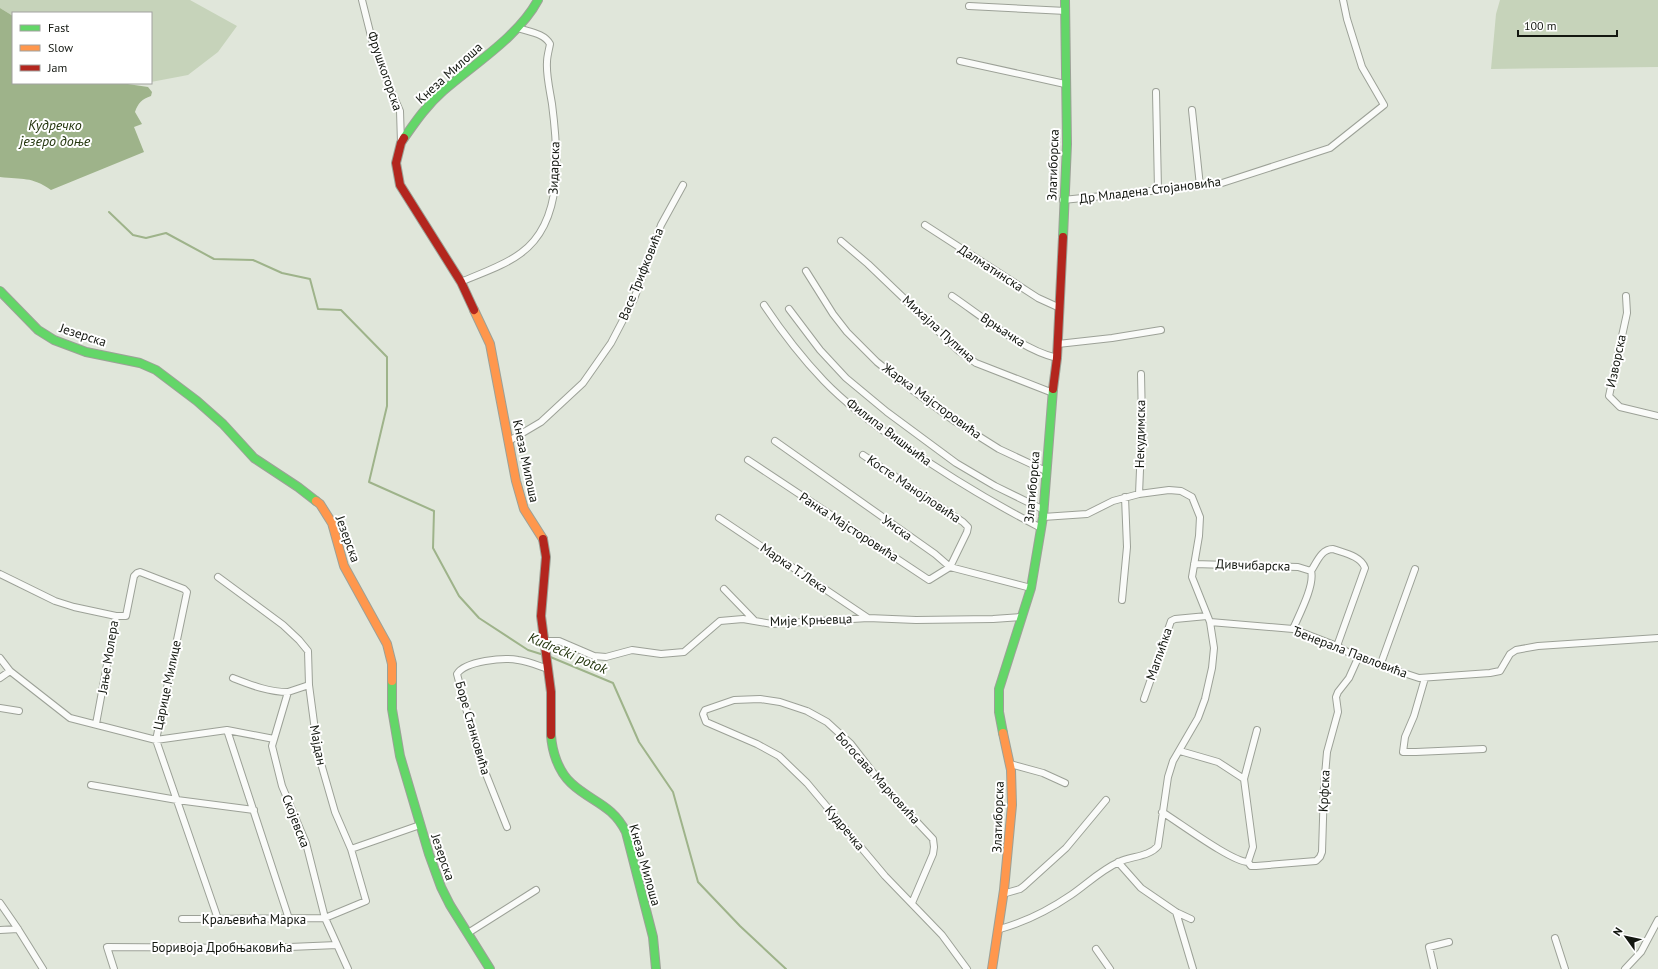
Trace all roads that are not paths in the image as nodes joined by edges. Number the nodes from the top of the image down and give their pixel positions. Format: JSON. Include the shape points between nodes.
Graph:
{"nodes":[{"id":1,"x":362,"y":0,"type":"edge"},
{"id":2,"x":538,"y":0,"type":"edge"},
{"id":3,"x":1065,"y":0,"type":"edge"},
{"id":4,"x":1343,"y":0,"type":"edge"},
{"id":5,"x":969,"y":6,"type":"dead end"},
{"id":6,"x":1066,"y":11,"type":"junction"},
{"id":7,"x":518,"y":28,"type":"junction"},
{"id":8,"x":960,"y":61,"type":"dead end"},
{"id":9,"x":1065,"y":84,"type":"junction"},
{"id":10,"x":1156,"y":92,"type":"dead end"},
{"id":11,"x":1192,"y":110,"type":"dead end"},
{"id":12,"x":401,"y":143,"type":"junction"},
{"id":13,"x":683,"y":186,"type":"dead end"},
{"id":14,"x":1200,"y":186,"type":"junction"},
{"id":15,"x":1158,"y":190,"type":"junction"},
{"id":16,"x":1063,"y":200,"type":"junction"},
{"id":17,"x":925,"y":225,"type":"dead end"},
{"id":18,"x":841,"y":241,"type":"dead end"},
{"id":19,"x":806,"y":271,"type":"dead end"},
{"id":20,"x":461,"y":282,"type":"junction"},
{"id":21,"x":0,"y":291,"type":"edge"},
{"id":22,"x":952,"y":296,"type":"dead end"},
{"id":23,"x":1626,"y":296,"type":"dead end"},
{"id":24,"x":764,"y":305,"type":"dead end"},
{"id":25,"x":1060,"y":308,"type":"junction"},
{"id":26,"x":789,"y":309,"type":"dead end"},
{"id":27,"x":1161,"y":330,"type":"dead end"},
{"id":28,"x":1058,"y":344,"type":"junction"},
{"id":29,"x":1057,"y":358,"type":"junction"},
{"id":30,"x":1140,"y":374,"type":"dead end"},
{"id":31,"x":1052,"y":393,"type":"junction"},
{"id":32,"x":1658,"y":416,"type":"edge"},
{"id":33,"x":509,"y":441,"type":"junction"},
{"id":34,"x":775,"y":441,"type":"dead end"},
{"id":35,"x":863,"y":455,"type":"dead end"},
{"id":36,"x":748,"y":460,"type":"dead end"},
{"id":37,"x":1046,"y":471,"type":"junction"},
{"id":38,"x":1139,"y":494,"type":"junction"},
{"id":39,"x":1125,"y":497,"type":"junction"},
{"id":40,"x":1043,"y":513,"type":"junction"},
{"id":41,"x":719,"y":518,"type":"dead end"},
{"id":42,"x":1041,"y":528,"type":"junction"},
{"id":43,"x":1194,"y":564,"type":"junction"},
{"id":44,"x":950,"y":567,"type":"junction"},
{"id":45,"x":1415,"y":568,"type":"dead end"},
{"id":46,"x":1311,"y":571,"type":"junction"},
{"id":47,"x":0,"y":574,"type":"edge"},
{"id":48,"x":218,"y":578,"type":"dead end"},
{"id":49,"x":1031,"y":588,"type":"junction"},
{"id":50,"x":724,"y":589,"type":"dead end"},
{"id":51,"x":1122,"y":600,"type":"dead end"},
{"id":52,"x":116,"y":616,"type":"junction"},
{"id":53,"x":1021,"y":617,"type":"junction"},
{"id":54,"x":868,"y":618,"type":"junction"},
{"id":55,"x":1208,"y":619,"type":"junction"},
{"id":56,"x":754,"y":620,"type":"junction"},
{"id":57,"x":1293,"y":629,"type":"junction"},
{"id":58,"x":1658,"y":638,"type":"edge"},
{"id":59,"x":545,"y":641,"type":"junction"},
{"id":60,"x":1336,"y":646,"type":"junction"},
{"id":61,"x":0,"y":658,"type":"edge"},
{"id":62,"x":1358,"y":658,"type":"junction"},
{"id":63,"x":548,"y":665,"type":"junction"},
{"id":64,"x":1380,"y":666,"type":"junction"},
{"id":65,"x":10,"y":671,"type":"junction"},
{"id":66,"x":0,"y":678,"type":"edge"},
{"id":67,"x":233,"y":678,"type":"dead end"},
{"id":68,"x":1425,"y":678,"type":"junction"},
{"id":69,"x":309,"y":685,"type":"junction"},
{"id":70,"x":288,"y":692,"type":"junction"},
{"id":71,"x":1144,"y":699,"type":"dead end"},
{"id":72,"x":0,"y":708,"type":"edge"},
{"id":73,"x":19,"y":711,"type":"dead end"},
{"id":74,"x":703,"y":714,"type":"joint"},
{"id":75,"x":96,"y":724,"type":"junction"},
{"id":76,"x":227,"y":730,"type":"junction"},
{"id":77,"x":1257,"y":730,"type":"dead end"},
{"id":78,"x":274,"y":739,"type":"junction"},
{"id":79,"x":156,"y":740,"type":"junction"},
{"id":80,"x":1482,"y":748,"type":"dead end"},
{"id":81,"x":1180,"y":751,"type":"junction"},
{"id":82,"x":1010,"y":764,"type":"junction"},
{"id":83,"x":1244,"y":779,"type":"junction"},
{"id":84,"x":1065,"y":782,"type":"dead end"},
{"id":85,"x":91,"y":785,"type":"dead end"},
{"id":86,"x":177,"y":800,"type":"junction"},
{"id":87,"x":1106,"y":800,"type":"dead end"},
{"id":88,"x":254,"y":810,"type":"junction"},
{"id":89,"x":1162,"y":812,"type":"junction"},
{"id":90,"x":420,"y":824,"type":"junction"},
{"id":91,"x":506,"y":827,"type":"dead end"},
{"id":92,"x":351,"y":849,"type":"junction"},
{"id":93,"x":1118,"y":862,"type":"junction"},
{"id":94,"x":1248,"y":862,"type":"junction"},
{"id":95,"x":536,"y":890,"type":"dead end"},
{"id":96,"x":1006,"y":893,"type":"junction"},
{"id":97,"x":0,"y":903,"type":"edge"},
{"id":98,"x":912,"y":903,"type":"junction"},
{"id":99,"x":1176,"y":912,"type":"junction"},
{"id":100,"x":325,"y":918,"type":"junction"},
{"id":101,"x":1191,"y":918,"type":"dead end"},
{"id":102,"x":218,"y":919,"type":"junction"},
{"id":103,"x":289,"y":919,"type":"junction"},
{"id":104,"x":182,"y":920,"type":"dead end"},
{"id":105,"x":1658,"y":920,"type":"edge"},
{"id":106,"x":18,"y":929,"type":"junction"},
{"id":107,"x":1000,"y":929,"type":"junction"},
{"id":108,"x":0,"y":930,"type":"edge"},
{"id":109,"x":468,"y":933,"type":"junction"},
{"id":110,"x":1555,"y":938,"type":"dead end"},
{"id":111,"x":1449,"y":942,"type":"dead end"},
{"id":112,"x":337,"y":945,"type":"junction"},
{"id":113,"x":1096,"y":948,"type":"dead end"},
{"id":114,"x":43,"y":969,"type":"edge"},
{"id":115,"x":114,"y":969,"type":"edge"},
{"id":116,"x":348,"y":969,"type":"edge"},
{"id":117,"x":490,"y":969,"type":"edge"},
{"id":118,"x":656,"y":969,"type":"edge"},
{"id":119,"x":967,"y":969,"type":"edge"},
{"id":120,"x":992,"y":969,"type":"edge"},
{"id":121,"x":1110,"y":969,"type":"edge"},
{"id":122,"x":1193,"y":969,"type":"edge"},
{"id":123,"x":1434,"y":969,"type":"edge"},
{"id":124,"x":1565,"y":969,"type":"edge"},
{"id":125,"x":1625,"y":969,"type":"edge"}],
"edges":[{"from":1,"to":12,"type":"street","name":"Фрушкогорска","via":[[372,40],[400,111]]},
{"from":2,"to":7,"type":"street","name":"Кнеза Милоша"},
{"from":3,"to":6,"type":"street","name":"Златиборска"},
{"from":4,"to":14,"type":"street","name":"Др Младена Стојановића","via":[[1346,19],[1362,67],[1384,106],[1330,148],[1219,184]]},
{"from":5,"to":6,"type":"street"},
{"from":6,"to":9,"type":"street","name":"Златиборска"},
{"from":7,"to":12,"type":"street","name":"Кнеза Милоша","via":[[442,92],[421,113]]},
{"from":7,"to":20,"type":"street","name":"Зидарска","via":[[543,36],[550,44],[547,62],[555,126],[556,176],[552,203],[546,222],[523,252]]},
{"from":8,"to":9,"type":"street"},
{"from":9,"to":16,"type":"street","name":"Златиборска","via":[[1067,144]]},
{"from":10,"to":15,"type":"street"},
{"from":11,"to":14,"type":"street"},
{"from":12,"to":20,"type":"street","name":"Кнеза Милоша","via":[[396,163],[400,185]]},
{"from":13,"to":33,"type":"street","name":"Васе Трифковића","via":[[662,224],[634,299],[611,343],[583,383],[540,422]]},
{"from":14,"to":15,"type":"street","name":"Др Младена Стојановића"},
{"from":15,"to":16,"type":"street","name":"Др Младена Стојановића"},
{"from":16,"to":25,"type":"street","name":"Златиборска"},
{"from":17,"to":25,"type":"street","name":"Далматинска","via":[[1038,298]]},
{"from":18,"to":31,"type":"street","name":"Михајла Пупина","via":[[959,351],[976,363]]},
{"from":19,"to":37,"type":"street","name":"Жарка Мајсторовића","via":[[847,332],[877,362],[953,420],[999,448]]},
{"from":20,"to":33,"type":"street","name":"Кнеза Милоша","via":[[490,344]]},
{"from":21,"to":90,"type":"street","name":"Језерска","via":[[38,330],[54,340],[86,352],[140,363],[156,370],[223,424],[254,458],[320,504],[332,523],[344,566],[387,644],[392,664],[392,709],[400,756]]},
{"from":22,"to":29,"type":"street","name":"Врњачка","via":[[1024,344],[1044,355]]},
{"from":23,"to":32,"type":"street","name":"Изворска","via":[[1627,313],[1609,396],[1620,407]]},
{"from":24,"to":42,"type":"street","name":"Филипа Вишњића","via":[[810,365],[858,412],[957,482]]},
{"from":25,"to":28,"type":"street","name":"Златиборска"},
{"from":26,"to":40,"type":"street","via":[[820,350],[846,378],[887,412],[956,463]]},
{"from":27,"to":28,"type":"street"},
{"from":28,"to":29,"type":"street","name":"Златиборска"},
{"from":29,"to":31,"type":"street","name":"Златиборска"},
{"from":30,"to":38,"type":"street","name":"Некудимска","via":[[1142,422]]},
{"from":31,"to":37,"type":"street","name":"Златиборска"},
{"from":33,"to":59,"type":"street","name":"Кнеза Милоша","via":[[524,509],[543,538],[546,550],[541,616]]},
{"from":34,"to":44,"type":"street","name":"Умска"},
{"from":35,"to":44,"type":"street","name":"Косте Манојловића","via":[[968,526]]},
{"from":36,"to":44,"type":"street","name":"Ранка Мајсторовића","via":[[929,580]]},
{"from":37,"to":40,"type":"street","name":"Златиборска"},
{"from":38,"to":39,"type":"street"},
{"from":38,"to":43,"type":"street","via":[[1169,490],[1181,491],[1192,497],[1200,517]]},
{"from":39,"to":40,"type":"street","via":[[1087,514]]},
{"from":39,"to":51,"type":"street","via":[[1127,546]]},
{"from":40,"to":42,"type":"street","name":"Златиборска"},
{"from":41,"to":54,"type":"street","name":"Марка Т. Лека"},
{"from":42,"to":49,"type":"street","name":"Златиборска"},
{"from":43,"to":46,"type":"street","name":"Дивчибарска","via":[[1298,567]]},
{"from":43,"to":55,"type":"street","via":[[1192,577]]},
{"from":44,"to":49,"type":"street","name":"Умска"},
{"from":45,"to":64,"type":"street"},
{"from":46,"to":57,"type":"street","via":[[1313,576],[1308,593]]},
{"from":46,"to":60,"type":"street","via":[[1322,554],[1331,549],[1360,560],[1365,568]]},
{"from":47,"to":52,"type":"street","name":"Јање Молера","via":[[55,601]]},
{"from":48,"to":69,"type":"street","name":"Мајдан","via":[[283,624],[299,640],[308,651]]},
{"from":49,"to":53,"type":"street","name":"Златиборска"},
{"from":50,"to":56,"type":"street"},
{"from":52,"to":75,"type":"street","name":"Јање Молера"},
{"from":52,"to":79,"type":"street","name":"Царице Милице","via":[[126,616],[134,576],[137,573],[148,575],[187,592]]},
{"from":53,"to":54,"type":"street","name":"Мије Крњевца","via":[[916,620]]},
{"from":53,"to":82,"type":"street","name":"Златиборска","via":[[998,699]]},
{"from":54,"to":56,"type":"street","name":"Мије Крњевца","via":[[772,624]]},
{"from":55,"to":57,"type":"street","name":"Ђенерала Павловића"},
{"from":55,"to":71,"type":"street","name":"Маглићка","via":[[1171,621]]},
{"from":55,"to":81,"type":"street","via":[[1214,648],[1212,668],[1198,718]]},
{"from":56,"to":59,"type":"street","name":"Мије Крњевца","via":[[720,621],[684,652],[661,654],[632,650],[606,657],[594,656],[559,641]]},
{"from":57,"to":60,"type":"street","name":"Ђенерала Павловића"},
{"from":58,"to":68,"type":"street","name":"Ђенерала Павловића","via":[[1538,646],[1516,650],[1510,654],[1500,671]]},
{"from":59,"to":63,"type":"street","name":"Кнеза Милоша"},
{"from":60,"to":62,"type":"street","name":"Ђенерала Павловића"},
{"from":61,"to":65,"type":"street"},
{"from":62,"to":64,"type":"street","name":"Ђенерала Павловића"},
{"from":62,"to":94,"type":"street","name":"Крфска","via":[[1336,697],[1338,712],[1327,752],[1320,857],[1316,861],[1256,866],[1251,866]]},
{"from":63,"to":91,"type":"street","name":"Боре Станковића","via":[[518,660],[492,660],[467,665],[457,674],[478,754]]},
{"from":63,"to":118,"type":"street","name":"Кнеза Милоша","via":[[551,737],[556,759],[571,783],[610,810],[620,820],[626,832],[653,937]]},
{"from":64,"to":68,"type":"street","name":"Ђенерала Павловића"},
{"from":65,"to":66,"type":"street"},
{"from":65,"to":75,"type":"street","via":[[70,718]]},
{"from":67,"to":70,"type":"street","via":[[275,692]]},
{"from":68,"to":80,"type":"street","via":[[1405,737],[1403,752]]},
{"from":69,"to":70,"type":"street"},
{"from":69,"to":92,"type":"street","name":"Мајдан","via":[[318,753],[335,812]]},
{"from":70,"to":78,"type":"street","name":"Скојевска"},
{"from":72,"to":73,"type":"street"},
{"from":74,"to":98,"type":"street","name":"Кудречка","via":[[706,722],[779,756],[807,783],[885,876]]},
{"from":74,"to":98,"type":"street","name":"Богосава Марковића","via":[[705,710],[734,700],[760,699],[780,702],[807,711],[828,722],[851,744],[885,788],[932,839],[934,846]]},
{"from":75,"to":79,"type":"street"},
{"from":76,"to":78,"type":"street"},
{"from":76,"to":79,"type":"street"},
{"from":76,"to":88,"type":"street"},
{"from":77,"to":83,"type":"street"},
{"from":78,"to":100,"type":"street","name":"Скојевска","via":[[272,746],[282,786],[306,843]]},
{"from":79,"to":86,"type":"street","name":"Царице Милице"},
{"from":81,"to":83,"type":"street","via":[[1218,762]]},
{"from":81,"to":89,"type":"street","via":[[1168,777]]},
{"from":82,"to":84,"type":"street"},
{"from":82,"to":96,"type":"street","name":"Златиборска","via":[[1013,798]]},
{"from":83,"to":94,"type":"street","via":[[1253,847]]},
{"from":85,"to":86,"type":"street"},
{"from":86,"to":88,"type":"street"},
{"from":86,"to":102,"type":"street","name":"Царице Милице"},
{"from":87,"to":96,"type":"street","via":[[1066,848],[1020,889]]},
{"from":88,"to":103,"type":"street"},
{"from":89,"to":93,"type":"street","via":[[1158,846],[1154,851]]},
{"from":89,"to":94,"type":"street","name":"Крфска","via":[[1226,853]]},
{"from":90,"to":92,"type":"street"},
{"from":90,"to":109,"type":"street","name":"Језерска","via":[[441,887]]},
{"from":92,"to":100,"type":"street","name":"Мајдан","via":[[366,901]]},
{"from":93,"to":99,"type":"street","via":[[1141,888]]},
{"from":93,"to":107,"type":"street","via":[[1041,913],[1017,925]]},
{"from":95,"to":109,"type":"street"},
{"from":96,"to":107,"type":"street","name":"Златиборска"},
{"from":97,"to":106,"type":"street"},
{"from":98,"to":119,"type":"street","name":"Кудречка","via":[[942,935]]},
{"from":99,"to":101,"type":"street"},
{"from":99,"to":122,"type":"street"},
{"from":100,"to":103,"type":"street","name":"Краљевића Марка"},
{"from":100,"to":112,"type":"street","name":"Скојевска"},
{"from":102,"to":103,"type":"street","name":"Краљевића Марка"},
{"from":102,"to":104,"type":"street","name":"Краљевића Марка"},
{"from":105,"to":125,"type":"street","via":[[1641,952]]},
{"from":106,"to":108,"type":"street"},
{"from":106,"to":114,"type":"street"},
{"from":107,"to":120,"type":"street","name":"Златиборска"},
{"from":109,"to":117,"type":"street","name":"Језерска"},
{"from":110,"to":124,"type":"street"},
{"from":111,"to":123,"type":"street","via":[[1428,947]]},
{"from":112,"to":115,"type":"street","name":"Боривоја Дробњаковића","via":[[266,948],[107,948]]},
{"from":112,"to":116,"type":"street","name":"Скојевска"},
{"from":113,"to":121,"type":"street"}]}
